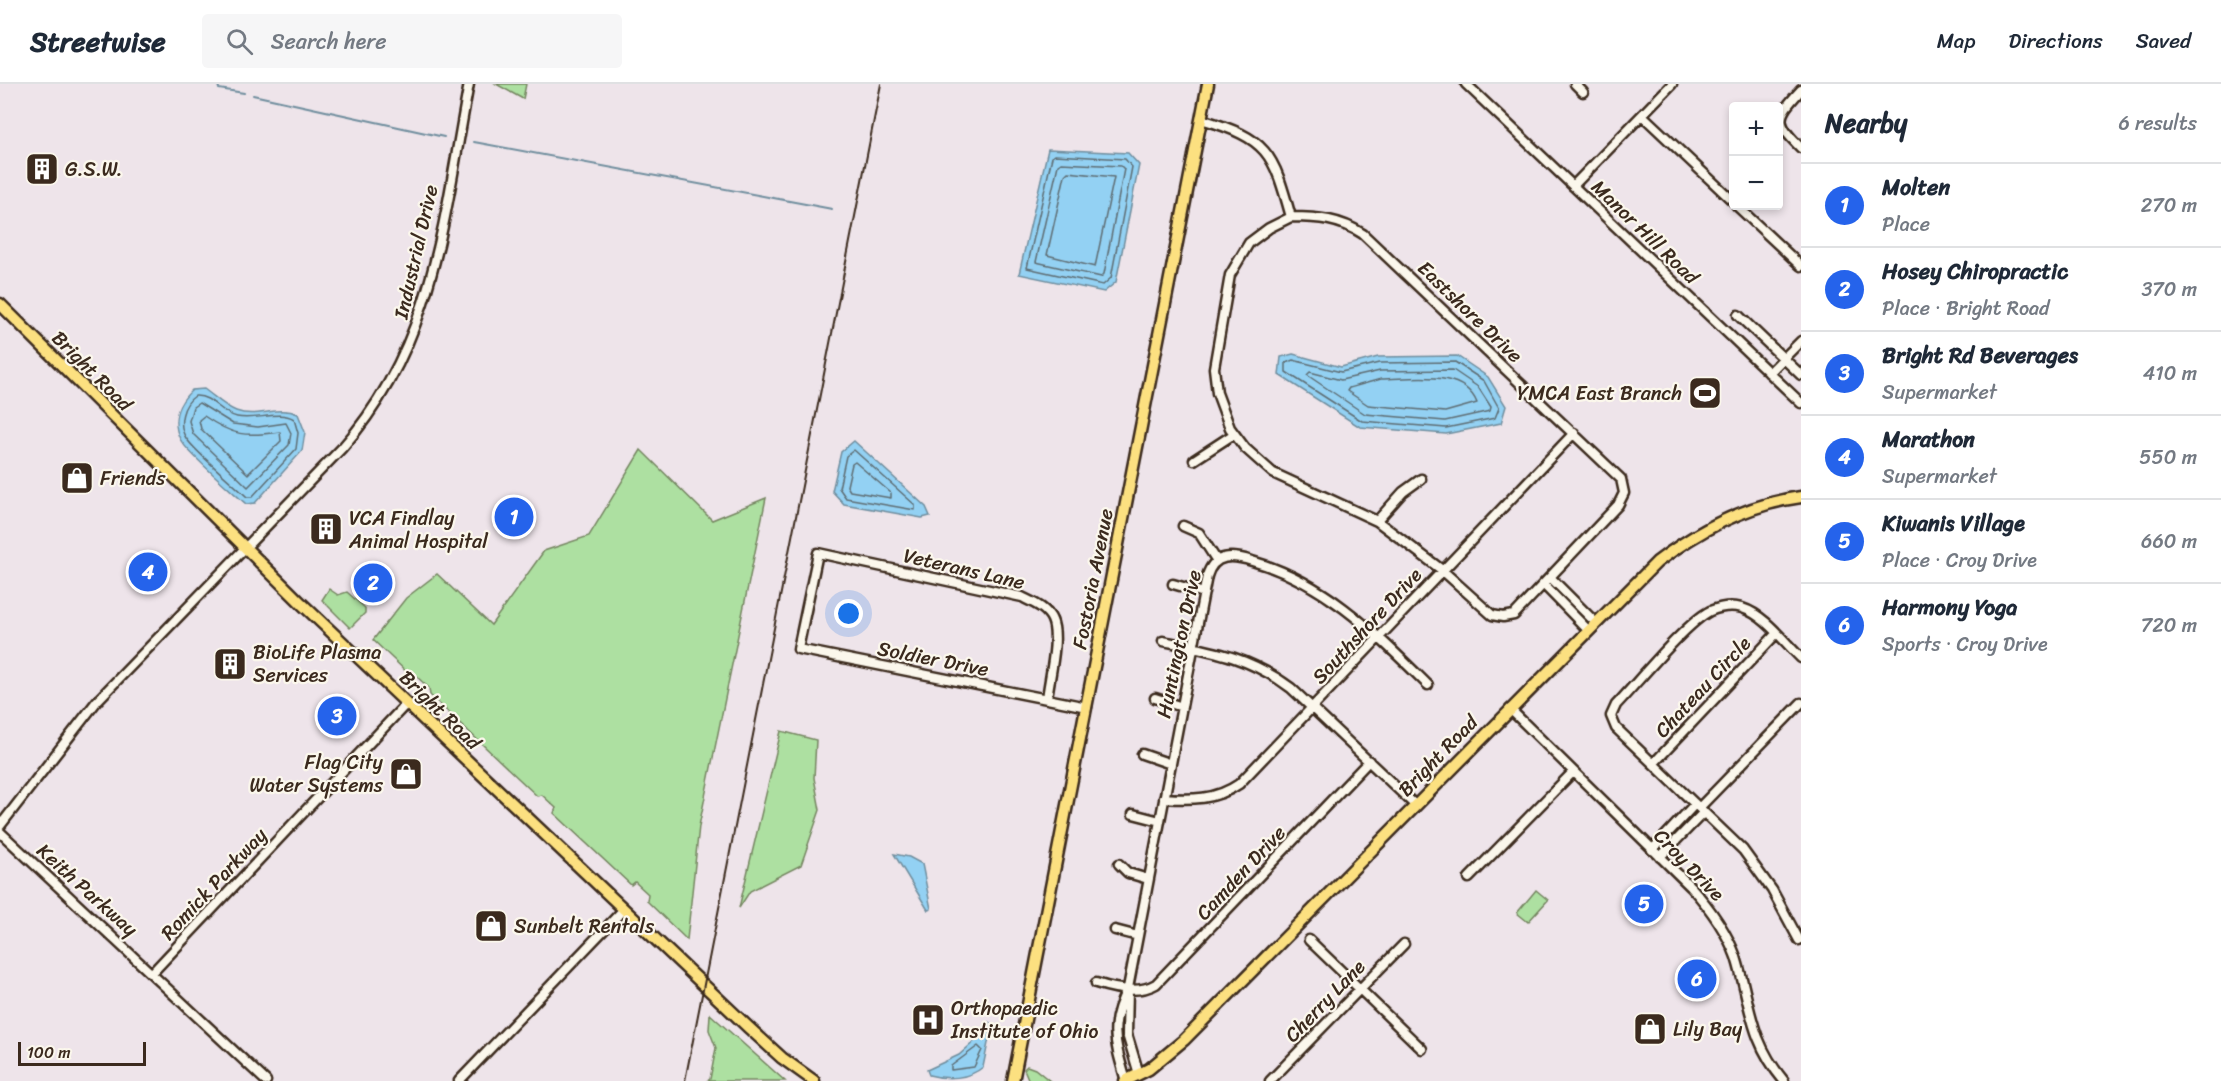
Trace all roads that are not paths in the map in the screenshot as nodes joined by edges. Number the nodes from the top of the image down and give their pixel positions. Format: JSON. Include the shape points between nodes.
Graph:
{"nodes":[{"id":1,"x":469,"y":84,"type":"edge"},
{"id":2,"x":1209,"y":84,"type":"edge"},
{"id":3,"x":1575,"y":84,"type":"edge"},
{"id":4,"x":1672,"y":84,"type":"edge"},
{"id":5,"x":1471,"y":86,"type":"edge"},
{"id":6,"x":1801,"y":90,"type":"edge"},
{"id":7,"x":1583,"y":92,"type":"dead end"},
{"id":8,"x":1642,"y":115,"type":"junction"},
{"id":9,"x":1202,"y":119,"type":"junction"},
{"id":10,"x":1801,"y":148,"type":"edge"},
{"id":11,"x":1573,"y":186,"type":"junction"},
{"id":12,"x":1729,"y":197,"type":"edge"},
{"id":13,"x":1741,"y":210,"type":"edge"},
{"id":14,"x":1291,"y":217,"type":"junction"},
{"id":15,"x":1801,"y":266,"type":"edge"},
{"id":16,"x":0,"y":304,"type":"edge"},
{"id":17,"x":1737,"y":315,"type":"dead end"},
{"id":18,"x":1801,"y":341,"type":"edge"},
{"id":19,"x":1783,"y":359,"type":"junction"},
{"id":20,"x":1769,"y":373,"type":"junction"},
{"id":21,"x":1801,"y":375,"type":"edge"},
{"id":22,"x":1801,"y":403,"type":"edge"},
{"id":23,"x":1574,"y":433,"type":"junction"},
{"id":24,"x":1234,"y":434,"type":"junction"},
{"id":25,"x":1194,"y":460,"type":"dead end"},
{"id":26,"x":1421,"y":479,"type":"dead end"},
{"id":27,"x":1801,"y":497,"type":"edge"},
{"id":28,"x":1377,"y":521,"type":"junction"},
{"id":29,"x":1183,"y":526,"type":"dead end"},
{"id":30,"x":244,"y":547,"type":"junction"},
{"id":31,"x":818,"y":553,"type":"joint"},
{"id":32,"x":1217,"y":561,"type":"junction"},
{"id":33,"x":1442,"y":570,"type":"junction"},
{"id":34,"x":1550,"y":577,"type":"junction"},
{"id":35,"x":1173,"y":584,"type":"dead end"},
{"id":36,"x":1543,"y":584,"type":"junction"},
{"id":37,"x":1204,"y":593,"type":"junction"},
{"id":38,"x":1593,"y":627,"type":"junction"},
{"id":39,"x":1776,"y":634,"type":"junction"},
{"id":40,"x":1379,"y":637,"type":"junction"},
{"id":41,"x":1163,"y":642,"type":"dead end"},
{"id":42,"x":1193,"y":647,"type":"junction"},
{"id":43,"x":1801,"y":658,"type":"edge"},
{"id":44,"x":1428,"y":685,"type":"dead end"},
{"id":45,"x":1155,"y":698,"type":"dead end"},
{"id":46,"x":1047,"y":699,"type":"junction"},
{"id":47,"x":407,"y":703,"type":"junction"},
{"id":48,"x":1801,"y":703,"type":"edge"},
{"id":49,"x":1087,"y":707,"type":"junction"},
{"id":50,"x":1182,"y":707,"type":"junction"},
{"id":51,"x":1313,"y":708,"type":"junction"},
{"id":52,"x":1510,"y":709,"type":"junction"},
{"id":53,"x":1142,"y":754,"type":"dead end"},
{"id":54,"x":1370,"y":761,"type":"junction"},
{"id":55,"x":1653,"y":763,"type":"junction"},
{"id":56,"x":1171,"y":764,"type":"junction"},
{"id":57,"x":1573,"y":772,"type":"junction"},
{"id":58,"x":1164,"y":798,"type":"junction"},
{"id":59,"x":1415,"y":805,"type":"junction"},
{"id":60,"x":1700,"y":808,"type":"junction"},
{"id":61,"x":1133,"y":814,"type":"dead end"},
{"id":62,"x":1160,"y":821,"type":"junction"},
{"id":63,"x":0,"y":826,"type":"edge"},
{"id":64,"x":0,"y":832,"type":"edge"},
{"id":65,"x":1652,"y":850,"type":"junction"},
{"id":66,"x":1660,"y":857,"type":"junction"},
{"id":67,"x":1119,"y":864,"type":"dead end"},
{"id":68,"x":1469,"y":878,"type":"dead end"},
{"id":69,"x":1148,"y":879,"type":"junction"},
{"id":70,"x":624,"y":909,"type":"junction"},
{"id":71,"x":1115,"y":930,"type":"dead end"},
{"id":72,"x":1138,"y":936,"type":"junction"},
{"id":73,"x":1309,"y":940,"type":"dead end"},
{"id":74,"x":1799,"y":940,"type":"dead end"},
{"id":75,"x":1404,"y":944,"type":"dead end"},
{"id":76,"x":152,"y":973,"type":"junction"},
{"id":77,"x":1096,"y":984,"type":"dead end"},
{"id":78,"x":1128,"y":988,"type":"junction"},
{"id":79,"x":1360,"y":989,"type":"junction"},
{"id":80,"x":1422,"y":1049,"type":"dead end"},
{"id":81,"x":1139,"y":1074,"type":"junction"},
{"id":82,"x":266,"y":1081,"type":"edge"},
{"id":83,"x":459,"y":1081,"type":"edge"},
{"id":84,"x":814,"y":1081,"type":"edge"},
{"id":85,"x":1013,"y":1081,"type":"edge"},
{"id":86,"x":1125,"y":1081,"type":"edge"},
{"id":87,"x":1270,"y":1081,"type":"edge"},
{"id":88,"x":1784,"y":1081,"type":"edge"}],
"edges":[{"from":1,"to":30,"type":"street","name":"Industrial Drive","via":[[433,271],[405,355],[354,435]]},
{"from":2,"to":9,"type":"main road","name":"Fostoria Avenue"},
{"from":3,"to":7,"type":"street"},
{"from":4,"to":8,"type":"street"},
{"from":5,"to":11,"type":"street","name":"Manor Hill Road"},
{"from":6,"to":10,"type":"street","via":[[1783,111],[1780,121]]},
{"from":8,"to":11,"type":"street"},
{"from":8,"to":12,"type":"street"},
{"from":9,"to":14,"type":"street","via":[[1240,131],[1261,146],[1276,166]]},
{"from":9,"to":49,"type":"main road","name":"Fostoria Avenue"},
{"from":11,"to":20,"type":"street","name":"Manor Hill Road"},
{"from":13,"to":15,"type":"street"},
{"from":14,"to":23,"type":"street","name":"Eastshore Drive","via":[[1328,218],[1363,234]]},
{"from":14,"to":24,"type":"street","via":[[1249,243],[1230,275],[1214,368],[1221,405]]},
{"from":16,"to":30,"type":"main road","name":"Bright Road"},
{"from":17,"to":19,"type":"street"},
{"from":18,"to":19,"type":"street"},
{"from":19,"to":20,"type":"street"},
{"from":19,"to":21,"type":"street"},
{"from":20,"to":22,"type":"street","name":"Manor Hill Road"},
{"from":23,"to":33,"type":"street","name":"Southshore Drive"},
{"from":23,"to":34,"type":"street","name":"Eastshore Drive","via":[[1617,474],[1624,493],[1618,505]]},
{"from":24,"to":25,"type":"street"},
{"from":24,"to":28,"type":"street","via":[[1253,458],[1273,473]]},
{"from":26,"to":28,"type":"street","via":[[1403,492]]},
{"from":27,"to":38,"type":"main road","name":"Bright Road","via":[[1760,506],[1706,529],[1658,562]]},
{"from":28,"to":33,"type":"street"},
{"from":29,"to":32,"type":"street","via":[[1198,533]]},
{"from":30,"to":47,"type":"main road","name":"Bright Road"},
{"from":30,"to":63,"type":"street","name":"Industrial Drive","via":[[97,701]]},
{"from":31,"to":46,"type":"street","name":"Veterans Lane","via":[[1022,597],[1037,604],[1052,620],[1055,641]]},
{"from":31,"to":46,"type":"street","name":"Soldier Drive","via":[[798,649]]},
{"from":32,"to":37,"type":"street","name":"Huntington Drive","via":[[1209,570]]},
{"from":32,"to":40,"type":"street","name":"Huntington Drive","via":[[1226,556],[1238,557],[1297,578],[1345,608]]},
{"from":33,"to":36,"type":"street","via":[[1499,617],[1514,615]]},
{"from":33,"to":40,"type":"street","name":"Southshore Drive"},
{"from":34,"to":36,"type":"street"},
{"from":34,"to":38,"type":"street"},
{"from":35,"to":37,"type":"street"},
{"from":36,"to":38,"type":"street"},
{"from":37,"to":42,"type":"street","name":"Huntington Drive"},
{"from":38,"to":52,"type":"main road","name":"Bright Road"},
{"from":39,"to":43,"type":"street","name":"Chateau Circle"},
{"from":39,"to":55,"type":"street","name":"Chateau Circle"},
{"from":39,"to":55,"type":"street","name":"Chateau Circle","via":[[1742,608],[1711,611],[1691,626],[1616,705],[1611,716],[1612,722]]},
{"from":40,"to":44,"type":"street","name":"Huntington Drive"},
{"from":40,"to":51,"type":"street","name":"Southshore Drive"},
{"from":41,"to":42,"type":"street"},
{"from":42,"to":50,"type":"street","name":"Huntington Drive"},
{"from":42,"to":51,"type":"street","via":[[1223,652],[1259,667],[1292,688]]},
{"from":45,"to":50,"type":"street"},
{"from":46,"to":49,"type":"street","name":"Soldier Drive"},
{"from":47,"to":70,"type":"main road","name":"Bright Road"},
{"from":47,"to":76,"type":"street","name":"Romick Parkway"},
{"from":48,"to":60,"type":"street"},
{"from":49,"to":85,"type":"main road","name":"Fostoria Avenue"},
{"from":50,"to":56,"type":"street","name":"Huntington Drive"},
{"from":51,"to":54,"type":"street"},
{"from":51,"to":58,"type":"street","name":"Southshore Drive","via":[[1234,787],[1200,799]]},
{"from":52,"to":57,"type":"street","name":"Croy Drive"},
{"from":52,"to":59,"type":"main road","name":"Bright Road"},
{"from":53,"to":56,"type":"street"},
{"from":54,"to":59,"type":"street"},
{"from":54,"to":78,"type":"street","name":"Camden Drive","via":[[1166,976],[1151,987]]},
{"from":55,"to":60,"type":"street","name":"Chateau Circle"},
{"from":56,"to":58,"type":"street","name":"Huntington Drive"},
{"from":57,"to":65,"type":"street","name":"Croy Drive"},
{"from":57,"to":68,"type":"street"},
{"from":58,"to":62,"type":"street","name":"Huntington Drive"},
{"from":59,"to":81,"type":"main road","name":"Bright Road","via":[[1184,1040]]},
{"from":60,"to":65,"type":"street"},
{"from":60,"to":66,"type":"street"},
{"from":60,"to":74,"type":"street","name":"Chateau Circle","via":[[1762,874]]},
{"from":61,"to":62,"type":"street"},
{"from":62,"to":69,"type":"street","name":"Huntington Drive"},
{"from":64,"to":76,"type":"street","name":"Keith Parkway"},
{"from":65,"to":66,"type":"street","name":"Croy Drive"},
{"from":66,"to":88,"type":"street","name":"Croy Drive","via":[[1704,901],[1726,933],[1752,1025]]},
{"from":67,"to":69,"type":"street","via":[[1128,873]]},
{"from":69,"to":72,"type":"street","name":"Huntington Drive"},
{"from":70,"to":83,"type":"street"},
{"from":70,"to":84,"type":"main road","name":"Bright Road","via":[[782,1058]]},
{"from":71,"to":72,"type":"street"},
{"from":72,"to":78,"type":"street","name":"Huntington Drive"},
{"from":73,"to":79,"type":"street"},
{"from":75,"to":79,"type":"street","name":"Cherry Lane"},
{"from":76,"to":82,"type":"street"},
{"from":77,"to":78,"type":"street","name":"Camden Drive"},
{"from":78,"to":81,"type":"street","name":"Huntington Drive","via":[[1128,1034]]},
{"from":78,"to":86,"type":"street","name":"Huntington Drive","via":[[1119,1005],[1114,1030]]},
{"from":79,"to":80,"type":"street"},
{"from":79,"to":87,"type":"street","name":"Cherry Lane"},
{"from":81,"to":86,"type":"main road","name":"Bright Road"}]}
